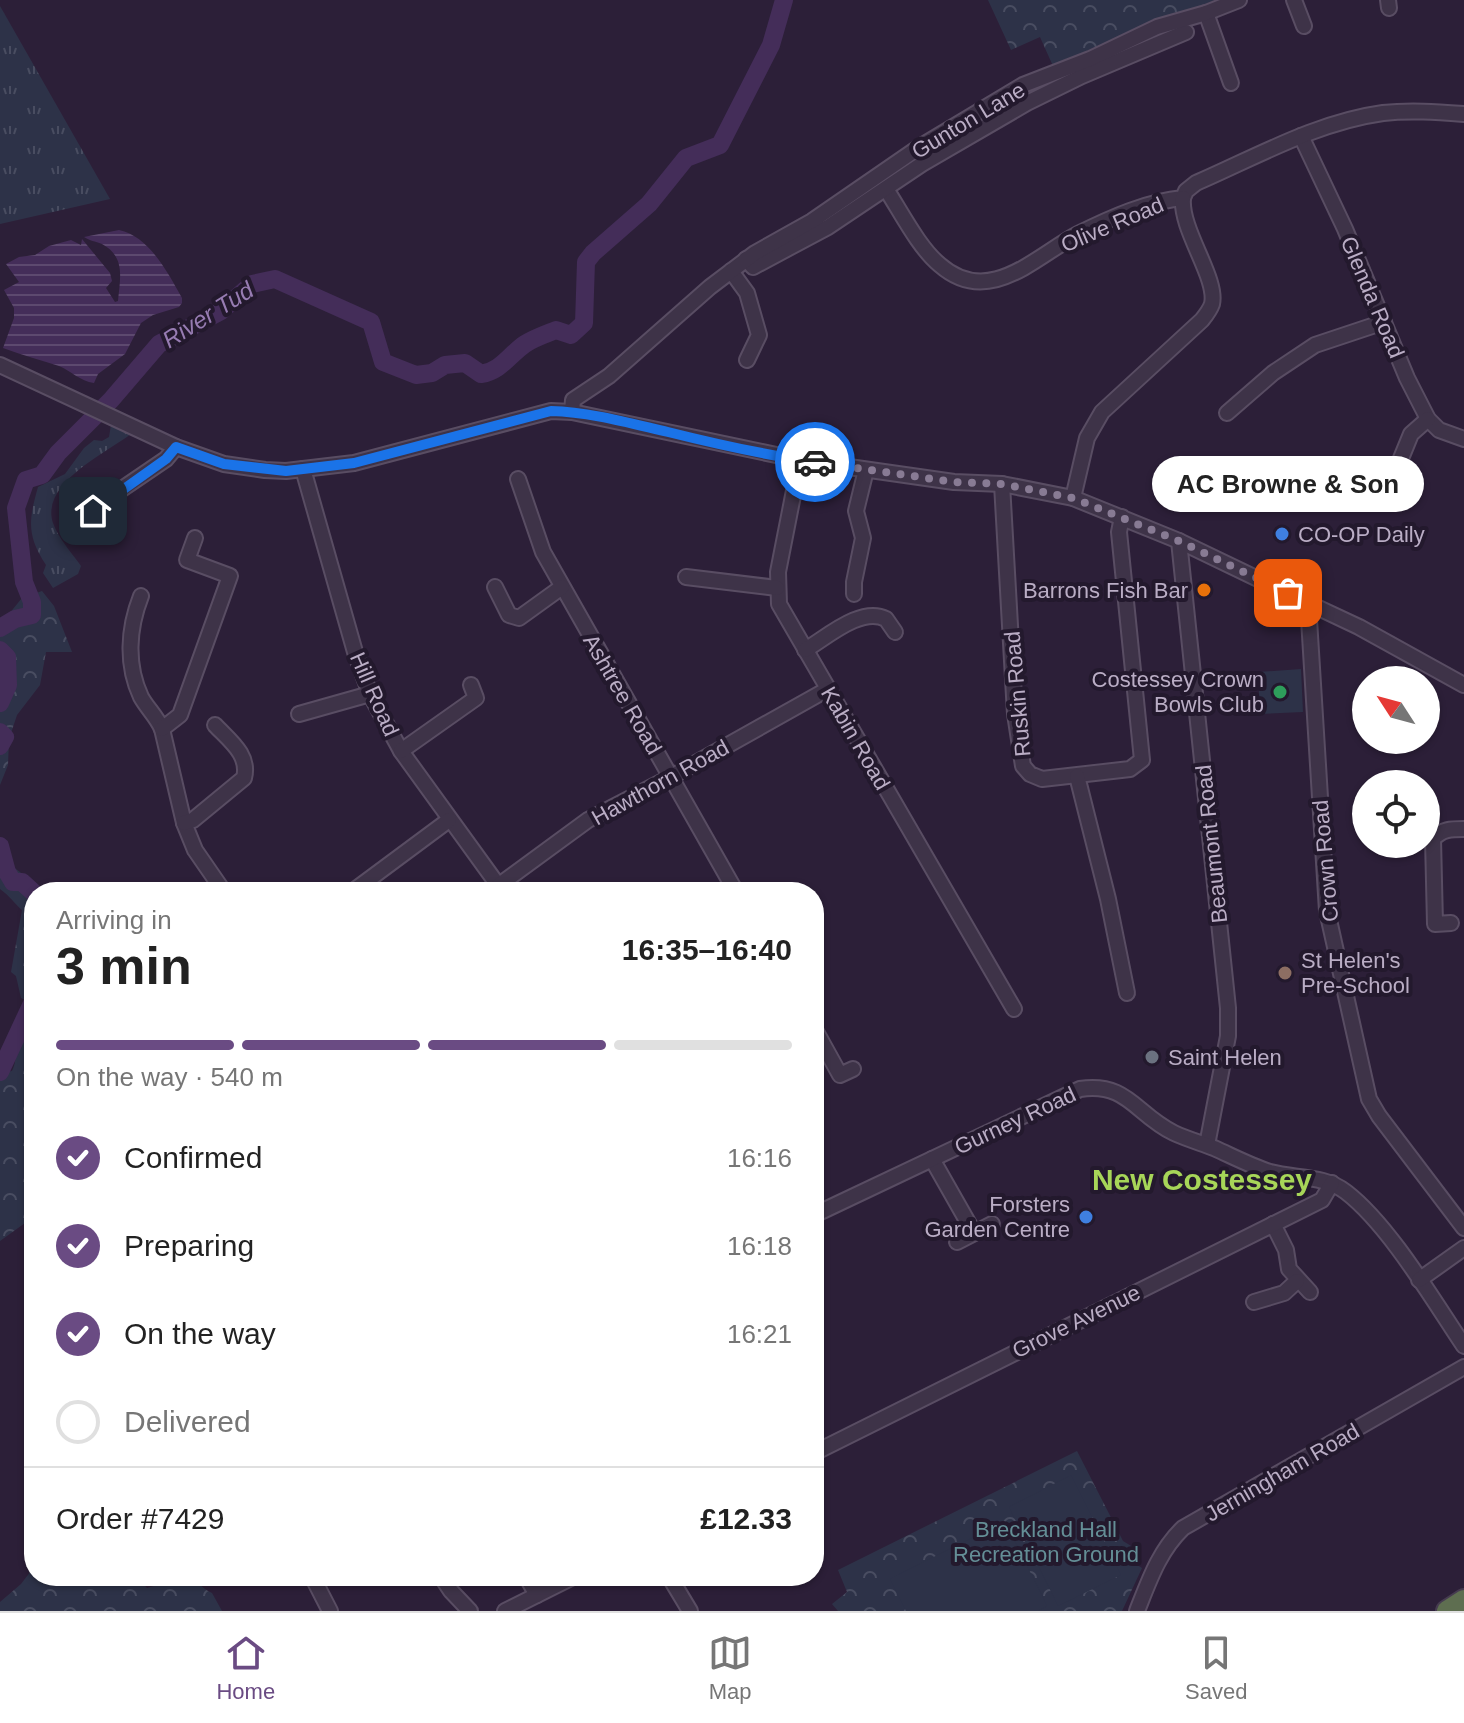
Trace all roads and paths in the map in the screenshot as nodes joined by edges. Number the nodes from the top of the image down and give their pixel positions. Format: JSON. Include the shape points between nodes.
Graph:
{"nodes":[{"id":1,"x":1239,"y":0,"type":"edge"},
{"id":2,"x":1294,"y":0,"type":"edge"},
{"id":3,"x":1206,"y":13,"type":"junction"},
{"id":4,"x":1304,"y":26,"type":"dead end"},
{"id":5,"x":1186,"y":32,"type":"dead end"},
{"id":6,"x":1231,"y":83,"type":"dead end"},
{"id":7,"x":1464,"y":114,"type":"edge"},
{"id":8,"x":1301,"y":136,"type":"junction"},
{"id":9,"x":886,"y":189,"type":"junction"},
{"id":10,"x":1183,"y":198,"type":"junction"},
{"id":11,"x":746,"y":259,"type":"junction"},
{"id":12,"x":731,"y":271,"type":"junction"},
{"id":13,"x":1384,"y":322,"type":"junction"},
{"id":14,"x":747,"y":360,"type":"dead end"},
{"id":15,"x":0,"y":365,"type":"edge"},
{"id":16,"x":1237,"y":410,"type":"dead end"},
{"id":17,"x":572,"y":412,"type":"junction"},
{"id":18,"x":1428,"y":419,"type":"junction"},
{"id":19,"x":1464,"y":439,"type":"edge"},
{"id":20,"x":176,"y":447,"type":"junction"},
{"id":21,"x":800,"y":460,"type":"junction"},
{"id":22,"x":303,"y":469,"type":"junction"},
{"id":23,"x":866,"y":470,"type":"junction"},
{"id":24,"x":1002,"y":484,"type":"junction"},
{"id":25,"x":517,"y":488,"type":"dead end"},
{"id":26,"x":1393,"y":490,"type":"dead end"},
{"id":27,"x":1073,"y":498,"type":"junction"},
{"id":28,"x":1122,"y":517,"type":"junction"},
{"id":29,"x":100,"y":527,"type":"dead end"},
{"id":30,"x":195,"y":538,"type":"dead end"},
{"id":31,"x":1179,"y":541,"type":"junction"},
{"id":32,"x":686,"y":577,"type":"dead end"},
{"id":33,"x":495,"y":587,"type":"dead end"},
{"id":34,"x":562,"y":587,"type":"junction"},
{"id":35,"x":777,"y":588,"type":"junction"},
{"id":36,"x":854,"y":594,"type":"dead end"},
{"id":37,"x":141,"y":596,"type":"dead end"},
{"id":38,"x":1308,"y":603,"type":"junction"},
{"id":39,"x":887,"y":604,"type":"dead end"},
{"id":40,"x":872,"y":615,"type":"junction"},
{"id":41,"x":895,"y":632,"type":"dead end"},
{"id":42,"x":805,"y":650,"type":"junction"},
{"id":43,"x":1463,"y":682,"type":"edge"},
{"id":44,"x":828,"y":689,"type":"junction"},
{"id":45,"x":370,"y":694,"type":"junction"},
{"id":46,"x":487,"y":710,"type":"dead end"},
{"id":47,"x":299,"y":714,"type":"dead end"},
{"id":48,"x":215,"y":725,"type":"dead end"},
{"id":49,"x":162,"y":729,"type":"junction"},
{"id":50,"x":401,"y":751,"type":"junction"},
{"id":51,"x":1077,"y":776,"type":"junction"},
{"id":52,"x":671,"y":777,"type":"junction"},
{"id":53,"x":449,"y":820,"type":"junction"},
{"id":54,"x":184,"y":823,"type":"junction"},
{"id":55,"x":1464,"y":829,"type":"edge"},
{"id":56,"x":217,"y":882,"type":"edge"},
{"id":57,"x":369,"y":882,"type":"edge"},
{"id":58,"x":496,"y":882,"type":"edge"},
{"id":59,"x":510,"y":882,"type":"edge"},
{"id":60,"x":730,"y":882,"type":"edge"},
{"id":61,"x":1451,"y":923,"type":"dead end"},
{"id":62,"x":1419,"y":924,"type":"dead end"},
{"id":63,"x":1435,"y":924,"type":"junction"},
{"id":64,"x":1127,"y":993,"type":"dead end"},
{"id":65,"x":1006,"y":1004,"type":"dead end"},
{"id":66,"x":824,"y":1046,"type":"edge"},
{"id":67,"x":853,"y":1069,"type":"dead end"},
{"id":68,"x":1207,"y":1145,"type":"junction"},
{"id":69,"x":932,"y":1159,"type":"junction"},
{"id":70,"x":1332,"y":1183,"type":"junction"},
{"id":71,"x":824,"y":1210,"type":"edge"},
{"id":72,"x":992,"y":1224,"type":"dead end"},
{"id":73,"x":1273,"y":1224,"type":"junction"},
{"id":74,"x":1464,"y":1228,"type":"edge"},
{"id":75,"x":974,"y":1233,"type":"junction"},
{"id":76,"x":957,"y":1242,"type":"dead end"},
{"id":77,"x":1464,"y":1248,"type":"edge"},
{"id":78,"x":1419,"y":1280,"type":"junction"},
{"id":79,"x":1297,"y":1281,"type":"junction"},
{"id":80,"x":1310,"y":1292,"type":"dead end"},
{"id":81,"x":1254,"y":1302,"type":"dead end"},
{"id":82,"x":1464,"y":1346,"type":"edge"},
{"id":83,"x":1464,"y":1367,"type":"edge"},
{"id":84,"x":824,"y":1448,"type":"edge"},
{"id":85,"x":317,"y":1586,"type":"edge"},
{"id":86,"x":448,"y":1586,"type":"edge"},
{"id":87,"x":532,"y":1586,"type":"edge"},
{"id":88,"x":555,"y":1586,"type":"edge"},
{"id":89,"x":675,"y":1586,"type":"edge"},
{"id":90,"x":537,"y":1595,"type":"junction"},
{"id":91,"x":1464,"y":1600,"type":"edge"},
{"id":92,"x":330,"y":1611,"type":"edge"},
{"id":93,"x":470,"y":1611,"type":"edge"},
{"id":94,"x":505,"y":1611,"type":"edge"},
{"id":95,"x":690,"y":1611,"type":"edge"},
{"id":96,"x":1137,"y":1611,"type":"edge"},
{"id":97,"x":1447,"y":1611,"type":"edge"}],
"edges":[{"from":1,"to":3,"type":"street","name":"Gunton Lane"},
{"from":2,"to":4,"type":"street"},
{"from":3,"to":6,"type":"street","via":[[1230,58]]},
{"from":3,"to":11,"type":"street","name":"Gunton Lane","via":[[1170,22],[1023,85]]},
{"from":5,"to":9,"type":"street","name":"Gunton Lane","via":[[1027,103]]},
{"from":7,"to":8,"type":"street","name":"Olive Road","via":[[1382,113]]},
{"from":8,"to":10,"type":"street","name":"Olive Road","via":[[1196,183]]},
{"from":8,"to":13,"type":"street","name":"Glenda Road"},
{"from":9,"to":10,"type":"street","name":"Olive Road","via":[[940,265],[974,280],[1017,274],[1080,233],[1158,201]]},
{"from":9,"to":11,"type":"street","name":"Gunton Lane","via":[[767,261],[753,267]]},
{"from":10,"to":27,"type":"street","via":[[1184,217],[1212,293],[1211,309],[1102,412],[1087,438]]},
{"from":11,"to":12,"type":"street","name":"Gunton Lane"},
{"from":12,"to":14,"type":"street","via":[[747,293],[759,335]]},
{"from":12,"to":17,"type":"street","name":"Gunton Lane","via":[[609,376],[573,400]]},
{"from":13,"to":16,"type":"street","via":[[1315,345],[1286,363]]},
{"from":13,"to":18,"type":"street","name":"Glenda Road"},
{"from":15,"to":20,"type":"street"},
{"from":17,"to":21,"type":"street"},
{"from":17,"to":22,"type":"street","via":[[551,411],[354,463]]},
{"from":18,"to":19,"type":"street","via":[[1439,430]]},
{"from":18,"to":26,"type":"street","via":[[1411,434]]},
{"from":20,"to":22,"type":"street","via":[[224,464]]},
{"from":20,"to":29,"type":"street","via":[[97,506],[93,517]]},
{"from":21,"to":23,"type":"street"},
{"from":21,"to":35,"type":"street","name":"Kabin Road"},
{"from":22,"to":45,"type":"street","name":"Hill Road"},
{"from":23,"to":24,"type":"street"},
{"from":23,"to":36,"type":"street","via":[[856,511],[863,538]]},
{"from":24,"to":27,"type":"street"},
{"from":24,"to":51,"type":"street","name":"Ruskin Road","via":[[1015,714],[1023,766],[1042,779]]},
{"from":25,"to":34,"type":"street","name":"Ashtree Road"},
{"from":27,"to":28,"type":"street"},
{"from":28,"to":31,"type":"street"},
{"from":28,"to":51,"type":"street","via":[[1119,532],[1142,760],[1130,769]]},
{"from":30,"to":49,"type":"street","via":[[181,558],[232,570],[180,715]]},
{"from":31,"to":38,"type":"street"},
{"from":31,"to":68,"type":"street","name":"Beaumont Road","via":[[1228,1008],[1228,1036]]},
{"from":32,"to":35,"type":"street"},
{"from":33,"to":34,"type":"street","via":[[509,615],[519,618]]},
{"from":34,"to":52,"type":"street","name":"Ashtree Road"},
{"from":35,"to":42,"type":"street","name":"Kabin Road","via":[[779,604]]},
{"from":37,"to":49,"type":"street","via":[[129,610],[134,676]]},
{"from":38,"to":43,"type":"street"},
{"from":38,"to":74,"type":"street","name":"Crown Road","via":[[1327,911],[1365,1084],[1379,1116]]},
{"from":39,"to":40,"type":"street"},
{"from":40,"to":41,"type":"street","via":[[886,619]]},
{"from":40,"to":42,"type":"street"},
{"from":42,"to":44,"type":"street","name":"Kabin Road"},
{"from":44,"to":52,"type":"street","name":"Hawthorn Road"},
{"from":44,"to":65,"type":"street","name":"Kabin Road"},
{"from":45,"to":47,"type":"street"},
{"from":45,"to":50,"type":"street","name":"Hill Road"},
{"from":46,"to":50,"type":"street","via":[[473,692]]},
{"from":48,"to":54,"type":"street","via":[[245,759],[244,778],[238,793]]},
{"from":49,"to":54,"type":"street"},
{"from":50,"to":53,"type":"street","name":"Hill Road"},
{"from":51,"to":64,"type":"street"},
{"from":52,"to":59,"type":"street","name":"Hawthorn Road","via":[[588,820]]},
{"from":52,"to":60,"type":"street","name":"Ashtree Road"},
{"from":53,"to":57,"type":"street"},
{"from":53,"to":58,"type":"street","name":"Hill Road"},
{"from":54,"to":56,"type":"street"},
{"from":55,"to":63,"type":"street","via":[[1448,829],[1433,839]]},
{"from":61,"to":63,"type":"street"},
{"from":62,"to":63,"type":"street"},
{"from":66,"to":67,"type":"street","via":[[840,1075]]},
{"from":68,"to":69,"type":"street","name":"Gurney Road","via":[[1149,1118],[1120,1092],[1097,1086],[1080,1089]]},
{"from":68,"to":70,"type":"street","name":"Gurney Road","via":[[1269,1171]]},
{"from":69,"to":71,"type":"street","name":"Gurney Road"},
{"from":69,"to":75,"type":"street"},
{"from":70,"to":73,"type":"street","name":"Grove Avenue","via":[[1322,1200]]},
{"from":70,"to":78,"type":"street","name":"Gurney Road","via":[[1370,1214]]},
{"from":72,"to":75,"type":"street"},
{"from":73,"to":79,"type":"street"},
{"from":73,"to":84,"type":"street","name":"Grove Avenue"},
{"from":75,"to":76,"type":"street"},
{"from":77,"to":78,"type":"street"},
{"from":78,"to":82,"type":"street","name":"Gurney Road"},
{"from":79,"to":80,"type":"street"},
{"from":79,"to":81,"type":"street","via":[[1284,1293]]},
{"from":83,"to":96,"type":"street","name":"Jerningham Road","via":[[1183,1528],[1161,1555]]},
{"from":85,"to":92,"type":"street"},
{"from":86,"to":93,"type":"street"},
{"from":87,"to":90,"type":"street"},
{"from":88,"to":90,"type":"street"},
{"from":89,"to":95,"type":"street"},
{"from":90,"to":94,"type":"street"},
{"from":91,"to":97,"type":"highway"}]}
